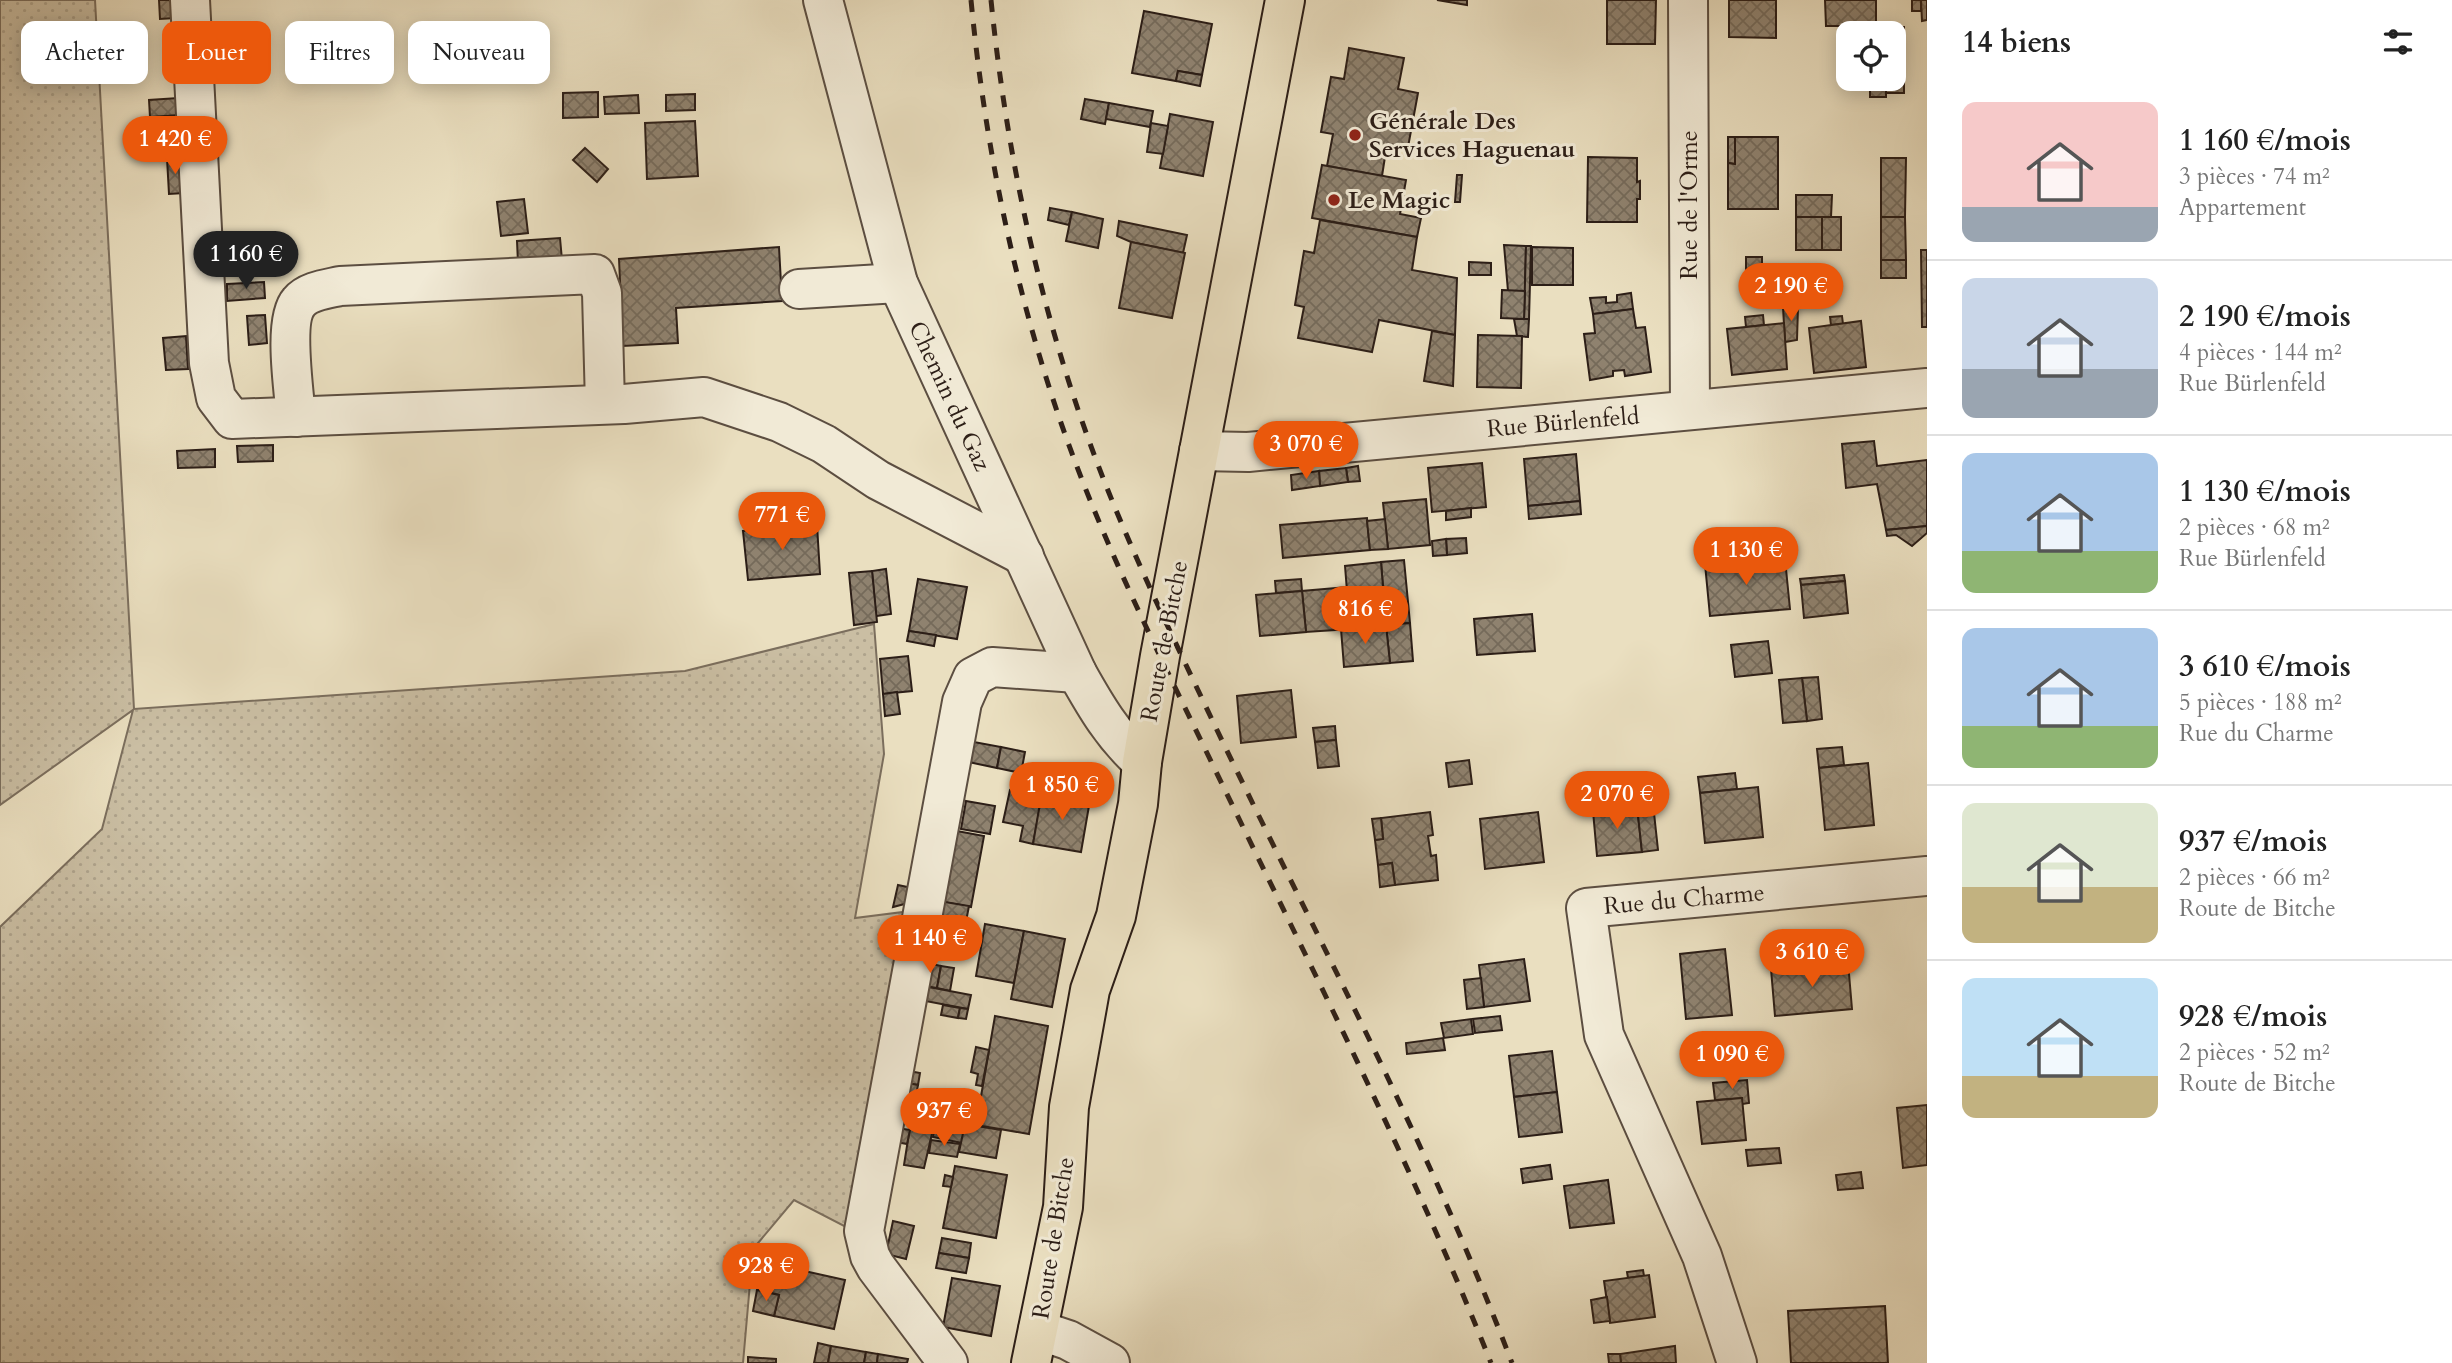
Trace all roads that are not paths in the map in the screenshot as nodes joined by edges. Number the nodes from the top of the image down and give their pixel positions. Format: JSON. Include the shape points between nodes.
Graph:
{"nodes":[{"id":1,"x":190,"y":0,"type":"edge"},
{"id":2,"x":823,"y":0,"type":"edge"},
{"id":3,"x":1285,"y":0,"type":"edge"},
{"id":4,"x":1688,"y":0,"type":"edge"},
{"id":5,"x":898,"y":283,"type":"junction"},
{"id":6,"x":799,"y":289,"type":"dead end"},
{"id":7,"x":1927,"y":388,"type":"edge"},
{"id":8,"x":615,"y":404,"type":"junction"},
{"id":9,"x":1690,"y":410,"type":"junction"},
{"id":10,"x":296,"y":417,"type":"junction"},
{"id":11,"x":1199,"y":451,"type":"junction"},
{"id":12,"x":1024,"y":556,"type":"junction"},
{"id":13,"x":1077,"y":673,"type":"junction"},
{"id":14,"x":1142,"y":762,"type":"junction"},
{"id":15,"x":1927,"y":876,"type":"edge"},
{"id":16,"x":1035,"y":1347,"type":"edge"},
{"id":17,"x":948,"y":1363,"type":"edge"},
{"id":18,"x":1110,"y":1363,"type":"edge"},
{"id":19,"x":1737,"y":1363,"type":"edge"}],
"edges":[{"from":1,"to":10,"type":"street","via":[[209,363],[216,398],[232,419]]},
{"from":2,"to":5,"type":"street","name":"Chemin du Gaz"},
{"from":3,"to":11,"type":"main road","name":"Route de Bitche"},
{"from":4,"to":9,"type":"street","name":"Rue de l'Orme"},
{"from":5,"to":6,"type":"street"},
{"from":5,"to":12,"type":"street","name":"Chemin du Gaz"},
{"from":7,"to":9,"type":"street","name":"Rue Bürlenfeld"},
{"from":8,"to":10,"type":"street"},
{"from":8,"to":10,"type":"street","via":[[602,293],[595,275],[582,275],[340,286],[316,292],[299,301],[291,318]]},
{"from":8,"to":12,"type":"street","via":[[704,397],[779,422],[824,444],[878,481]]},
{"from":9,"to":11,"type":"street","name":"Rue Bürlenfeld","via":[[1248,452]]},
{"from":11,"to":14,"type":"main road","name":"Route de Bitche"},
{"from":12,"to":13,"type":"street","name":"Chemin du Gaz"},
{"from":13,"to":14,"type":"street","name":"Chemin du Gaz","via":[[1117,740]]},
{"from":13,"to":17,"type":"street","via":[[992,667],[967,685],[960,715],[864,1231],[876,1267]]},
{"from":14,"to":16,"type":"main road","name":"Route de Bitche","via":[[1116,916],[1090,990],[1069,1107],[1063,1208]]},
{"from":15,"to":19,"type":"street","name":"Rue du Charme","via":[[1586,908],[1604,1035],[1702,1256]]},
{"from":16,"to":18,"type":"street","via":[[1068,1340]]}]}
